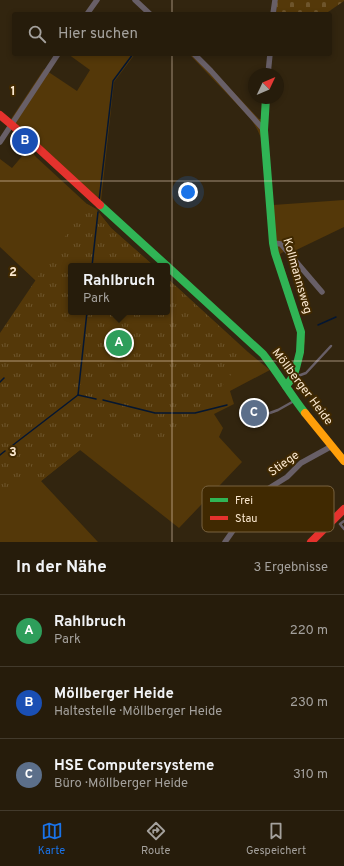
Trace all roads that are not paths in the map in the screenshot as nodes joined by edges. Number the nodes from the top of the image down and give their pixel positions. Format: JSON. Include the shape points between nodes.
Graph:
{"nodes":[{"id":1,"x":97,"y":0,"type":"edge"},
{"id":2,"x":135,"y":0,"type":"edge"},
{"id":3,"x":275,"y":0,"type":"edge"},
{"id":4,"x":88,"y":12,"type":"edge"},
{"id":5,"x":148,"y":12,"type":"edge"},
{"id":6,"x":273,"y":12,"type":"edge"},
{"id":7,"x":57,"y":56,"type":"edge"},
{"id":8,"x":196,"y":56,"type":"edge"},
{"id":9,"x":270,"y":56,"type":"edge"},
{"id":10,"x":269,"y":68,"type":"edge"},
{"id":11,"x":266,"y":104,"type":"edge"},
{"id":12,"x":0,"y":115,"type":"edge"},
{"id":13,"x":12,"y":124,"type":"junction"},
{"id":14,"x":264,"y":130,"type":"junction"},
{"id":15,"x":0,"y":142,"type":"edge"},
{"id":16,"x":273,"y":243,"type":"junction"},
{"id":17,"x":164,"y":263,"type":"edge"},
{"id":18,"x":170,"y":269,"type":"edge"},
{"id":19,"x":322,"y":292,"type":"dead end"},
{"id":20,"x":331,"y":346,"type":"dead end"},
{"id":21,"x":292,"y":378,"type":"junction"},
{"id":22,"x":286,"y":386,"type":"junction"},
{"id":23,"x":295,"y":400,"type":"junction"},
{"id":24,"x":264,"y":412,"type":"dead end"},
{"id":25,"x":332,"y":446,"type":"junction"},
{"id":26,"x":344,"y":461,"type":"edge"},
{"id":27,"x":272,"y":486,"type":"edge"},
{"id":28,"x":344,"y":509,"type":"edge"},
{"id":29,"x":334,"y":519,"type":"edge"},
{"id":30,"x":344,"y":521,"type":"edge"},
{"id":31,"x":344,"y":529,"type":"edge"},
{"id":32,"x":231,"y":532,"type":"edge"},
{"id":33,"x":322,"y":532,"type":"edge"},
{"id":34,"x":224,"y":542,"type":"edge"},
{"id":35,"x":312,"y":542,"type":"edge"}],
"edges":[{"from":1,"to":4,"type":"street"},
{"from":2,"to":5,"type":"street"},
{"from":3,"to":6,"type":"street"},
{"from":7,"to":13,"type":"street"},
{"from":8,"to":14,"type":"street"},
{"from":9,"to":10,"type":"street"},
{"from":11,"to":14,"type":"street","name":"Kollmannsweg"},
{"from":12,"to":13,"type":"street","name":"Möllberger Heide"},
{"from":13,"to":15,"type":"street"},
{"from":13,"to":17,"type":"street","name":"Möllberger Heide"},
{"from":14,"to":16,"type":"street","name":"Kollmannsweg"},
{"from":16,"to":19,"type":"street","via":[[281,244]]},
{"from":16,"to":21,"type":"street","name":"Kollmannsweg","via":[[301,332]]},
{"from":18,"to":22,"type":"street","name":"Möllberger Heide","via":[[263,354]]},
{"from":20,"to":21,"type":"lane","via":[[306,373]]},
{"from":21,"to":22,"type":"street","name":"Kollmannsweg"},
{"from":22,"to":23,"type":"street","name":"Möllberger Heide"},
{"from":23,"to":24,"type":"lane","via":[[278,410],[267,414]]},
{"from":23,"to":25,"type":"street","name":"Möllberger Heide"},
{"from":25,"to":26,"type":"street","name":"Möllberger Heide"},
{"from":25,"to":27,"type":"street","name":"Stiege","via":[[301,463],[287,477]]},
{"from":28,"to":29,"type":"street"},
{"from":30,"to":31,"type":"lane","via":[[340,524]]},
{"from":32,"to":34,"type":"street","name":"Stiege"},
{"from":33,"to":35,"type":"street"}]}
